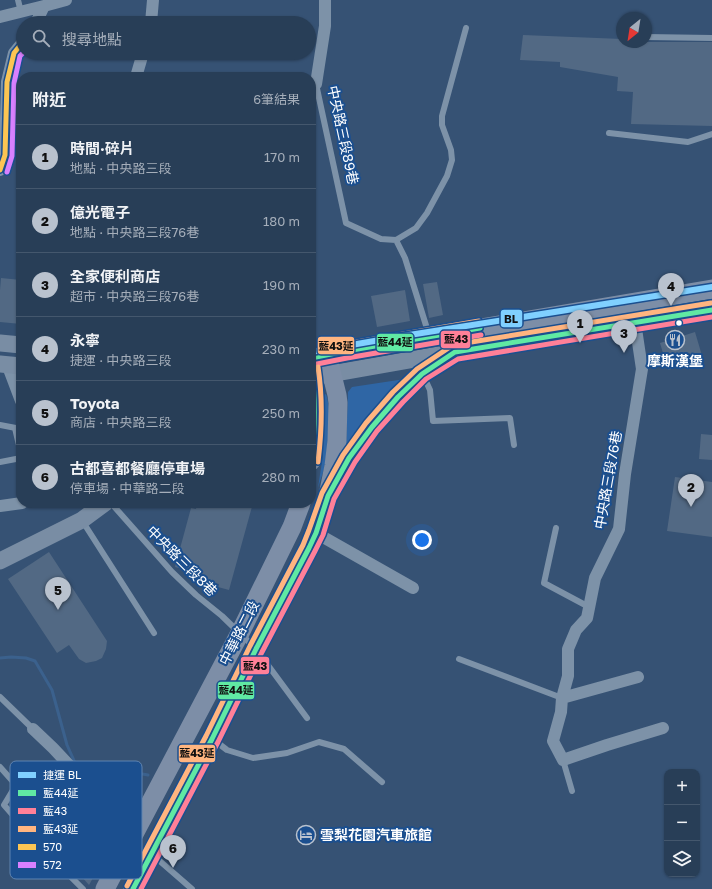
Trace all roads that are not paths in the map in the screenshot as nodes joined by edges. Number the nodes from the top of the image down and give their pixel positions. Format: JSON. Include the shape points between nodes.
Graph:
{"nodes":[{"id":1,"x":18,"y":0,"type":"edge"},
{"id":2,"x":66,"y":0,"type":"edge"},
{"id":3,"x":153,"y":0,"type":"edge"},
{"id":4,"x":325,"y":0,"type":"edge"},
{"id":5,"x":44,"y":6,"type":"junction"},
{"id":6,"x":21,"y":12,"type":"junction"},
{"id":7,"x":39,"y":16,"type":"edge"},
{"id":8,"x":152,"y":16,"type":"edge"},
{"id":9,"x":0,"y":17,"type":"edge"},
{"id":10,"x":466,"y":28,"type":"dead end"},
{"id":11,"x":652,"y":37,"type":"edge"},
{"id":12,"x":712,"y":38,"type":"edge"},
{"id":13,"x":16,"y":51,"type":"edge"},
{"id":14,"x":141,"y":60,"type":"edge"},
{"id":15,"x":137,"y":72,"type":"edge"},
{"id":16,"x":316,"y":84,"type":"joint"},
{"id":17,"x":3,"y":124,"type":"edge"},
{"id":18,"x":609,"y":133,"type":"dead end"},
{"id":19,"x":712,"y":134,"type":"edge"},
{"id":20,"x":0,"y":170,"type":"edge"},
{"id":21,"x":396,"y":240,"type":"junction"},
{"id":22,"x":712,"y":289,"type":"edge"},
{"id":23,"x":631,"y":303,"type":"junction"},
{"id":24,"x":712,"y":310,"type":"edge"},
{"id":25,"x":635,"y":322,"type":"junction"},
{"id":26,"x":429,"y":337,"type":"junction"},
{"id":27,"x":0,"y":343,"type":"edge"},
{"id":28,"x":16,"y":345,"type":"edge"},
{"id":29,"x":455,"y":352,"type":"junction"},
{"id":30,"x":319,"y":356,"type":"edge"},
{"id":31,"x":9,"y":365,"type":"edge"},
{"id":32,"x":316,"y":374,"type":"edge"},
{"id":33,"x":332,"y":374,"type":"junction"},
{"id":34,"x":422,"y":374,"type":"junction"},
{"id":35,"x":16,"y":386,"type":"edge"},
{"id":36,"x":316,"y":401,"type":"edge"},
{"id":37,"x":316,"y":422,"type":"edge"},
{"id":38,"x":0,"y":425,"type":"edge"},
{"id":39,"x":16,"y":429,"type":"edge"},
{"id":40,"x":514,"y":445,"type":"dead end"},
{"id":41,"x":16,"y":459,"type":"edge"},
{"id":42,"x":0,"y":462,"type":"edge"},
{"id":43,"x":328,"y":496,"type":"junction"},
{"id":44,"x":16,"y":504,"type":"edge"},
{"id":45,"x":0,"y":506,"type":"edge"},
{"id":46,"x":98,"y":508,"type":"edge"},
{"id":47,"x":115,"y":508,"type":"edge"},
{"id":48,"x":299,"y":508,"type":"edge"},
{"id":49,"x":82,"y":520,"type":"junction"},
{"id":50,"x":556,"y":528,"type":"dead end"},
{"id":51,"x":316,"y":533,"type":"junction"},
{"id":52,"x":0,"y":561,"type":"edge"},
{"id":53,"x":413,"y":588,"type":"dead end"},
{"id":54,"x":589,"y":607,"type":"junction"},
{"id":55,"x":154,"y":633,"type":"dead end"},
{"id":56,"x":240,"y":633,"type":"junction"},
{"id":57,"x":256,"y":649,"type":"junction"},
{"id":58,"x":459,"y":659,"type":"dead end"},
{"id":59,"x":638,"y":678,"type":"dead end"},
{"id":60,"x":0,"y":697,"type":"edge"},
{"id":61,"x":562,"y":698,"type":"junction"},
{"id":62,"x":307,"y":718,"type":"dead end"},
{"id":63,"x":663,"y":728,"type":"dead end"},
{"id":64,"x":33,"y":729,"type":"joint"},
{"id":65,"x":212,"y":739,"type":"junction"},
{"id":66,"x":563,"y":760,"type":"junction"},
{"id":67,"x":65,"y":761,"type":"edge"},
{"id":68,"x":0,"y":767,"type":"edge"},
{"id":69,"x":10,"y":778,"type":"edge"},
{"id":70,"x":382,"y":782,"type":"dead end"},
{"id":71,"x":572,"y":791,"type":"dead end"},
{"id":72,"x":10,"y":794,"type":"edge"},
{"id":73,"x":142,"y":809,"type":"edge"},
{"id":74,"x":10,"y":811,"type":"edge"},
{"id":75,"x":146,"y":811,"type":"junction"},
{"id":76,"x":142,"y":819,"type":"edge"},
{"id":77,"x":152,"y":853,"type":"junction"},
{"id":78,"x":142,"y":872,"type":"edge"},
{"id":79,"x":73,"y":879,"type":"edge"},
{"id":80,"x":111,"y":879,"type":"edge"},
{"id":81,"x":138,"y":879,"type":"edge"},
{"id":82,"x":83,"y":889,"type":"edge"},
{"id":83,"x":106,"y":889,"type":"edge"},
{"id":84,"x":133,"y":889,"type":"edge"},
{"id":85,"x":192,"y":889,"type":"edge"}],
"edges":[{"from":1,"to":6,"type":"lane"},
{"from":2,"to":5,"type":"street"},
{"from":3,"to":8,"type":"street"},
{"from":4,"to":16,"type":"street","name":"中央路三段89巷","via":[[325,26]]},
{"from":5,"to":6,"type":"street"},
{"from":5,"to":7,"type":"street"},
{"from":6,"to":9,"type":"street"},
{"from":10,"to":21,"type":"lane","via":[[442,116],[452,160],[447,176],[428,213],[416,228]]},
{"from":11,"to":12,"type":"lane"},
{"from":13,"to":17,"type":"street","via":[[7,82]]},
{"from":14,"to":15,"type":"street"},
{"from":16,"to":21,"type":"lane","name":"中央路三段89巷","via":[[346,222],[381,239]]},
{"from":17,"to":20,"type":"street","via":[[5,155]]},
{"from":18,"to":19,"type":"lane","via":[[688,142]]},
{"from":21,"to":26,"type":"lane","via":[[405,258]]},
{"from":22,"to":23,"type":"main road"},
{"from":23,"to":25,"type":"street","name":"中央路三段76巷"},
{"from":23,"to":26,"type":"main road"},
{"from":24,"to":25,"type":"main road"},
{"from":25,"to":29,"type":"main road"},
{"from":25,"to":54,"type":"street","name":"中央路三段76巷","via":[[642,369],[619,529],[595,578]]},
{"from":26,"to":30,"type":"main road"},
{"from":27,"to":28,"type":"main road"},
{"from":29,"to":33,"type":"main road"},
{"from":29,"to":34,"type":"main road"},
{"from":30,"to":33,"type":"main road"},
{"from":31,"to":35,"type":"street"},
{"from":32,"to":33,"type":"main road"},
{"from":33,"to":43,"type":"main road","via":[[337,394],[338,421]]},
{"from":34,"to":40,"type":"lane","via":[[430,390],[433,421],[510,418]]},
{"from":34,"to":43,"type":"main road","via":[[398,396],[372,427],[349,458]]},
{"from":36,"to":37,"type":"main road"},
{"from":38,"to":39,"type":"lane"},
{"from":41,"to":42,"type":"lane"},
{"from":43,"to":51,"type":"main road","name":"中華路二段"},
{"from":44,"to":45,"type":"street"},
{"from":46,"to":49,"type":"main road"},
{"from":47,"to":56,"type":"lane","name":"中央路三段8巷","via":[[172,572]]},
{"from":48,"to":56,"type":"main road","name":"中華路二段"},
{"from":49,"to":52,"type":"main road"},
{"from":49,"to":55,"type":"lane"},
{"from":50,"to":54,"type":"lane","via":[[544,583]]},
{"from":51,"to":53,"type":"street"},
{"from":51,"to":57,"type":"main road","name":"中華路二段"},
{"from":54,"to":61,"type":"street","name":"中央路三段76巷","via":[[587,618],[576,630],[568,649],[568,676]]},
{"from":56,"to":57,"type":"lane","name":"中央路三段8巷"},
{"from":56,"to":75,"type":"main road","name":"中華路二段"},
{"from":57,"to":62,"type":"lane","name":"中央路三段8巷"},
{"from":57,"to":65,"type":"main road","name":"中華路二段"},
{"from":58,"to":61,"type":"lane"},
{"from":59,"to":61,"type":"street"},
{"from":60,"to":64,"type":"lane"},
{"from":61,"to":66,"type":"street","name":"中央路三段76巷","via":[[561,712],[552,741]]},
{"from":63,"to":66,"type":"street"},
{"from":64,"to":67,"type":"street"},
{"from":65,"to":70,"type":"lane","via":[[227,750],[253,758],[287,753],[319,742],[344,749]]},
{"from":65,"to":77,"type":"main road","name":"中華路二段"},
{"from":66,"to":71,"type":"lane"},
{"from":68,"to":69,"type":"lane"},
{"from":72,"to":74,"type":"lane","via":[[4,804]]},
{"from":73,"to":75,"type":"street"},
{"from":75,"to":76,"type":"main road","name":"中華路二段"},
{"from":77,"to":78,"type":"main road","name":"中華路二段"},
{"from":77,"to":85,"type":"lane"},
{"from":79,"to":82,"type":"lane"},
{"from":80,"to":83,"type":"main road","name":"中華路二段"},
{"from":81,"to":84,"type":"main road","name":"中華路二段"}]}
